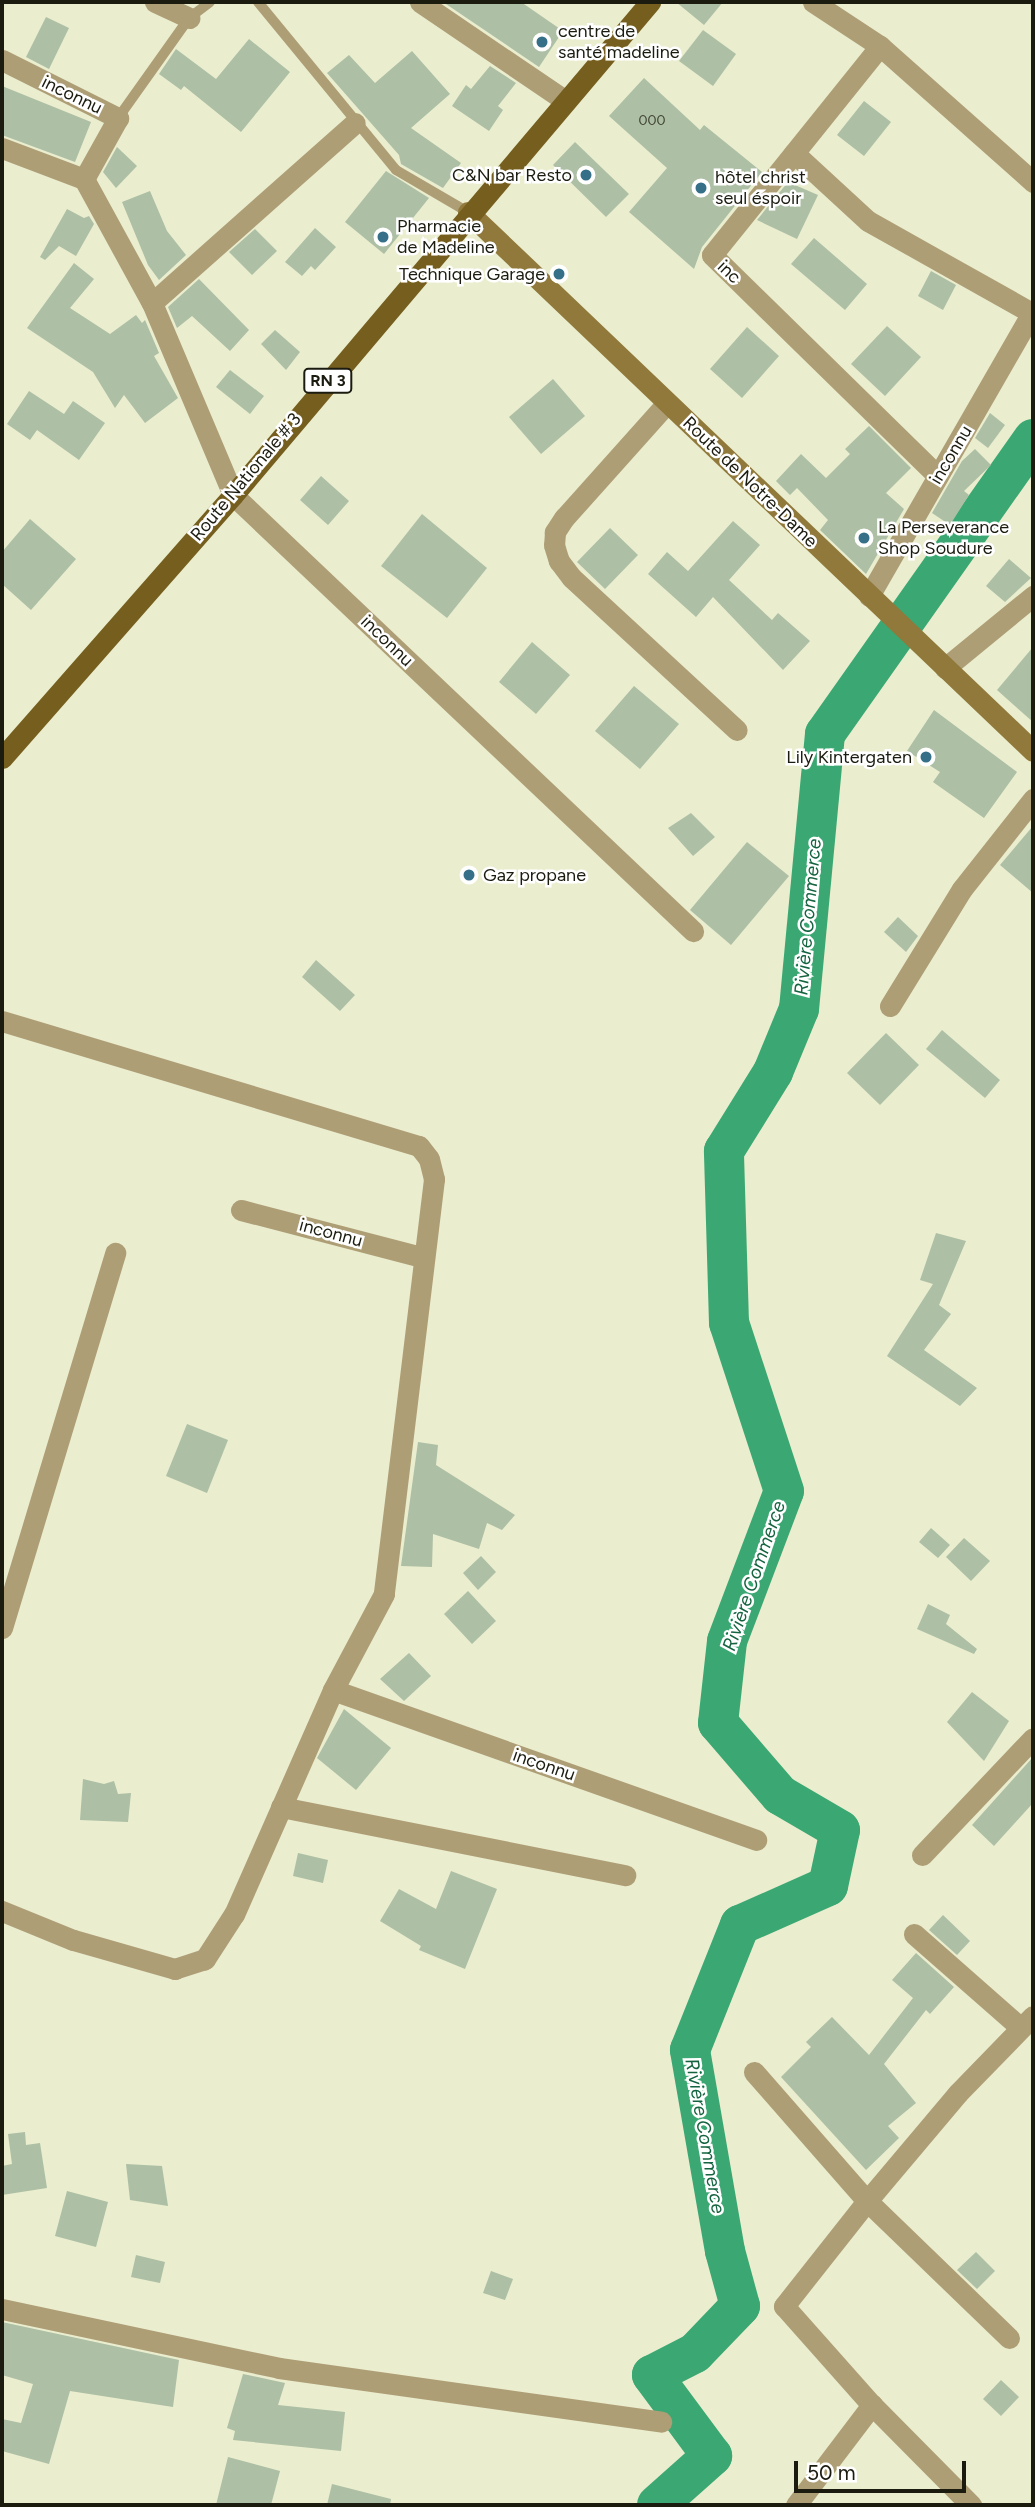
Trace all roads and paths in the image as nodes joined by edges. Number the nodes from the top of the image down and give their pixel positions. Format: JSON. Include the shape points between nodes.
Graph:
{"nodes":[{"id":1,"x":155,"y":2,"type":"edge"},
{"id":2,"x":209,"y":2,"type":"edge"},
{"id":3,"x":258,"y":2,"type":"edge"},
{"id":4,"x":420,"y":2,"type":"edge"},
{"id":5,"x":650,"y":2,"type":"edge"},
{"id":6,"x":813,"y":2,"type":"edge"},
{"id":7,"x":189,"y":18,"type":"junction"},
{"id":8,"x":880,"y":47,"type":"junction"},
{"id":9,"x":2,"y":61,"type":"edge"},
{"id":10,"x":564,"y":100,"type":"junction"},
{"id":11,"x":118,"y":118,"type":"junction"},
{"id":12,"x":355,"y":123,"type":"junction"},
{"id":13,"x":2,"y":148,"type":"edge"},
{"id":14,"x":794,"y":153,"type":"junction"},
{"id":15,"x":84,"y":179,"type":"junction"},
{"id":16,"x":1033,"y":182,"type":"edge"},
{"id":17,"x":468,"y":212,"type":"junction"},
{"id":18,"x":152,"y":303,"type":"junction"},
{"id":19,"x":1033,"y":312,"type":"edge"},
{"id":20,"x":667,"y":403,"type":"junction"},
{"id":21,"x":938,"y":476,"type":"junction"},
{"id":22,"x":233,"y":495,"type":"junction"},
{"id":23,"x":869,"y":596,"type":"junction"},
{"id":24,"x":1033,"y":596,"type":"edge"},
{"id":25,"x":945,"y":668,"type":"junction"},
{"id":26,"x":737,"y":730,"type":"dead end"},
{"id":27,"x":1033,"y":751,"type":"edge"},
{"id":28,"x":2,"y":758,"type":"edge"},
{"id":29,"x":1033,"y":799,"type":"edge"},
{"id":30,"x":693,"y":932,"type":"dead end"},
{"id":31,"x":890,"y":1006,"type":"dead end"},
{"id":32,"x":2,"y":1021,"type":"edge"},
{"id":33,"x":241,"y":1210,"type":"dead end"},
{"id":34,"x":115,"y":1253,"type":"dead end"},
{"id":35,"x":421,"y":1257,"type":"junction"},
{"id":36,"x":2,"y":1628,"type":"edge"},
{"id":37,"x":333,"y":1690,"type":"junction"},
{"id":38,"x":1033,"y":1738,"type":"edge"},
{"id":39,"x":281,"y":1807,"type":"junction"},
{"id":40,"x":755,"y":1840,"type":"dead end"},
{"id":41,"x":922,"y":1854,"type":"dead end"},
{"id":42,"x":625,"y":1875,"type":"dead end"},
{"id":43,"x":2,"y":1911,"type":"edge"},
{"id":44,"x":914,"y":1934,"type":"dead end"},
{"id":45,"x":1027,"y":2022,"type":"edge"},
{"id":46,"x":754,"y":2072,"type":"dead end"},
{"id":47,"x":867,"y":2201,"type":"junction"},
{"id":48,"x":2,"y":2309,"type":"edge"},
{"id":49,"x":1009,"y":2338,"type":"dead end"},
{"id":50,"x":872,"y":2405,"type":"junction"},
{"id":51,"x":661,"y":2422,"type":"dead end"},
{"id":52,"x":796,"y":2505,"type":"edge"},
{"id":53,"x":971,"y":2505,"type":"edge"}],
"edges":[{"from":1,"to":7,"type":"street"},
{"from":2,"to":7,"type":"lane"},
{"from":3,"to":12,"type":"lane"},
{"from":4,"to":10,"type":"street"},
{"from":5,"to":10,"type":"main road","name":"Route Nationale # 3","number":"RN 3"},
{"from":6,"to":8,"type":"street"},
{"from":7,"to":11,"type":"lane"},
{"from":8,"to":14,"type":"street","name":"inc"},
{"from":8,"to":16,"type":"street"},
{"from":9,"to":11,"type":"street","name":"inconnu"},
{"from":10,"to":17,"type":"main road","name":"Route Nationale # 3","number":"RN 3"},
{"from":11,"to":15,"type":"street","name":"inconnu"},
{"from":12,"to":17,"type":"lane","via":[[396,170]]},
{"from":12,"to":18,"type":"street"},
{"from":13,"to":15,"type":"street"},
{"from":14,"to":19,"type":"street","name":"inconnu","via":[[868,221]]},
{"from":14,"to":21,"type":"street","name":"inc","via":[[712,255]]},
{"from":15,"to":18,"type":"street","name":"inconnu"},
{"from":17,"to":20,"type":"street","name":"Route de Notre-Dame"},
{"from":17,"to":22,"type":"main road","name":"Route Nationale # 3","number":"RN 3"},
{"from":18,"to":22,"type":"street","name":"inconnu"},
{"from":19,"to":21,"type":"street","name":"inconnu"},
{"from":20,"to":23,"type":"street","name":"Route de Notre-Dame"},
{"from":20,"to":26,"type":"street","via":[[564,519],[555,532],[554,545],[572,578]]},
{"from":21,"to":23,"type":"street","name":"inconnu"},
{"from":22,"to":28,"type":"main road","name":"Route Nationale # 3","number":"RN 3"},
{"from":22,"to":30,"type":"street","name":"inconnu"},
{"from":23,"to":25,"type":"street","name":"Route de Notre-Dame"},
{"from":24,"to":25,"type":"street"},
{"from":25,"to":27,"type":"street","name":"Route de Notre-Dame"},
{"from":29,"to":31,"type":"street","via":[[962,889]]},
{"from":32,"to":35,"type":"street","via":[[419,1146],[429,1159],[433,1179]]},
{"from":33,"to":35,"type":"street","name":"inconnu"},
{"from":34,"to":36,"type":"street"},
{"from":35,"to":37,"type":"street","via":[[384,1594]]},
{"from":37,"to":39,"type":"street"},
{"from":37,"to":40,"type":"street","name":"inconnu"},
{"from":38,"to":41,"type":"street"},
{"from":39,"to":42,"type":"street"},
{"from":39,"to":43,"type":"street","via":[[234,1914],[205,1959],[175,1969],[73,1941]]},
{"from":44,"to":45,"type":"street"},
{"from":45,"to":47,"type":"street"},
{"from":46,"to":47,"type":"street"},
{"from":47,"to":49,"type":"street"},
{"from":47,"to":50,"type":"street","via":[[784,2306]]},
{"from":48,"to":51,"type":"street","via":[[279,2368]]},
{"from":50,"to":52,"type":"street"},
{"from":50,"to":53,"type":"street"}]}
